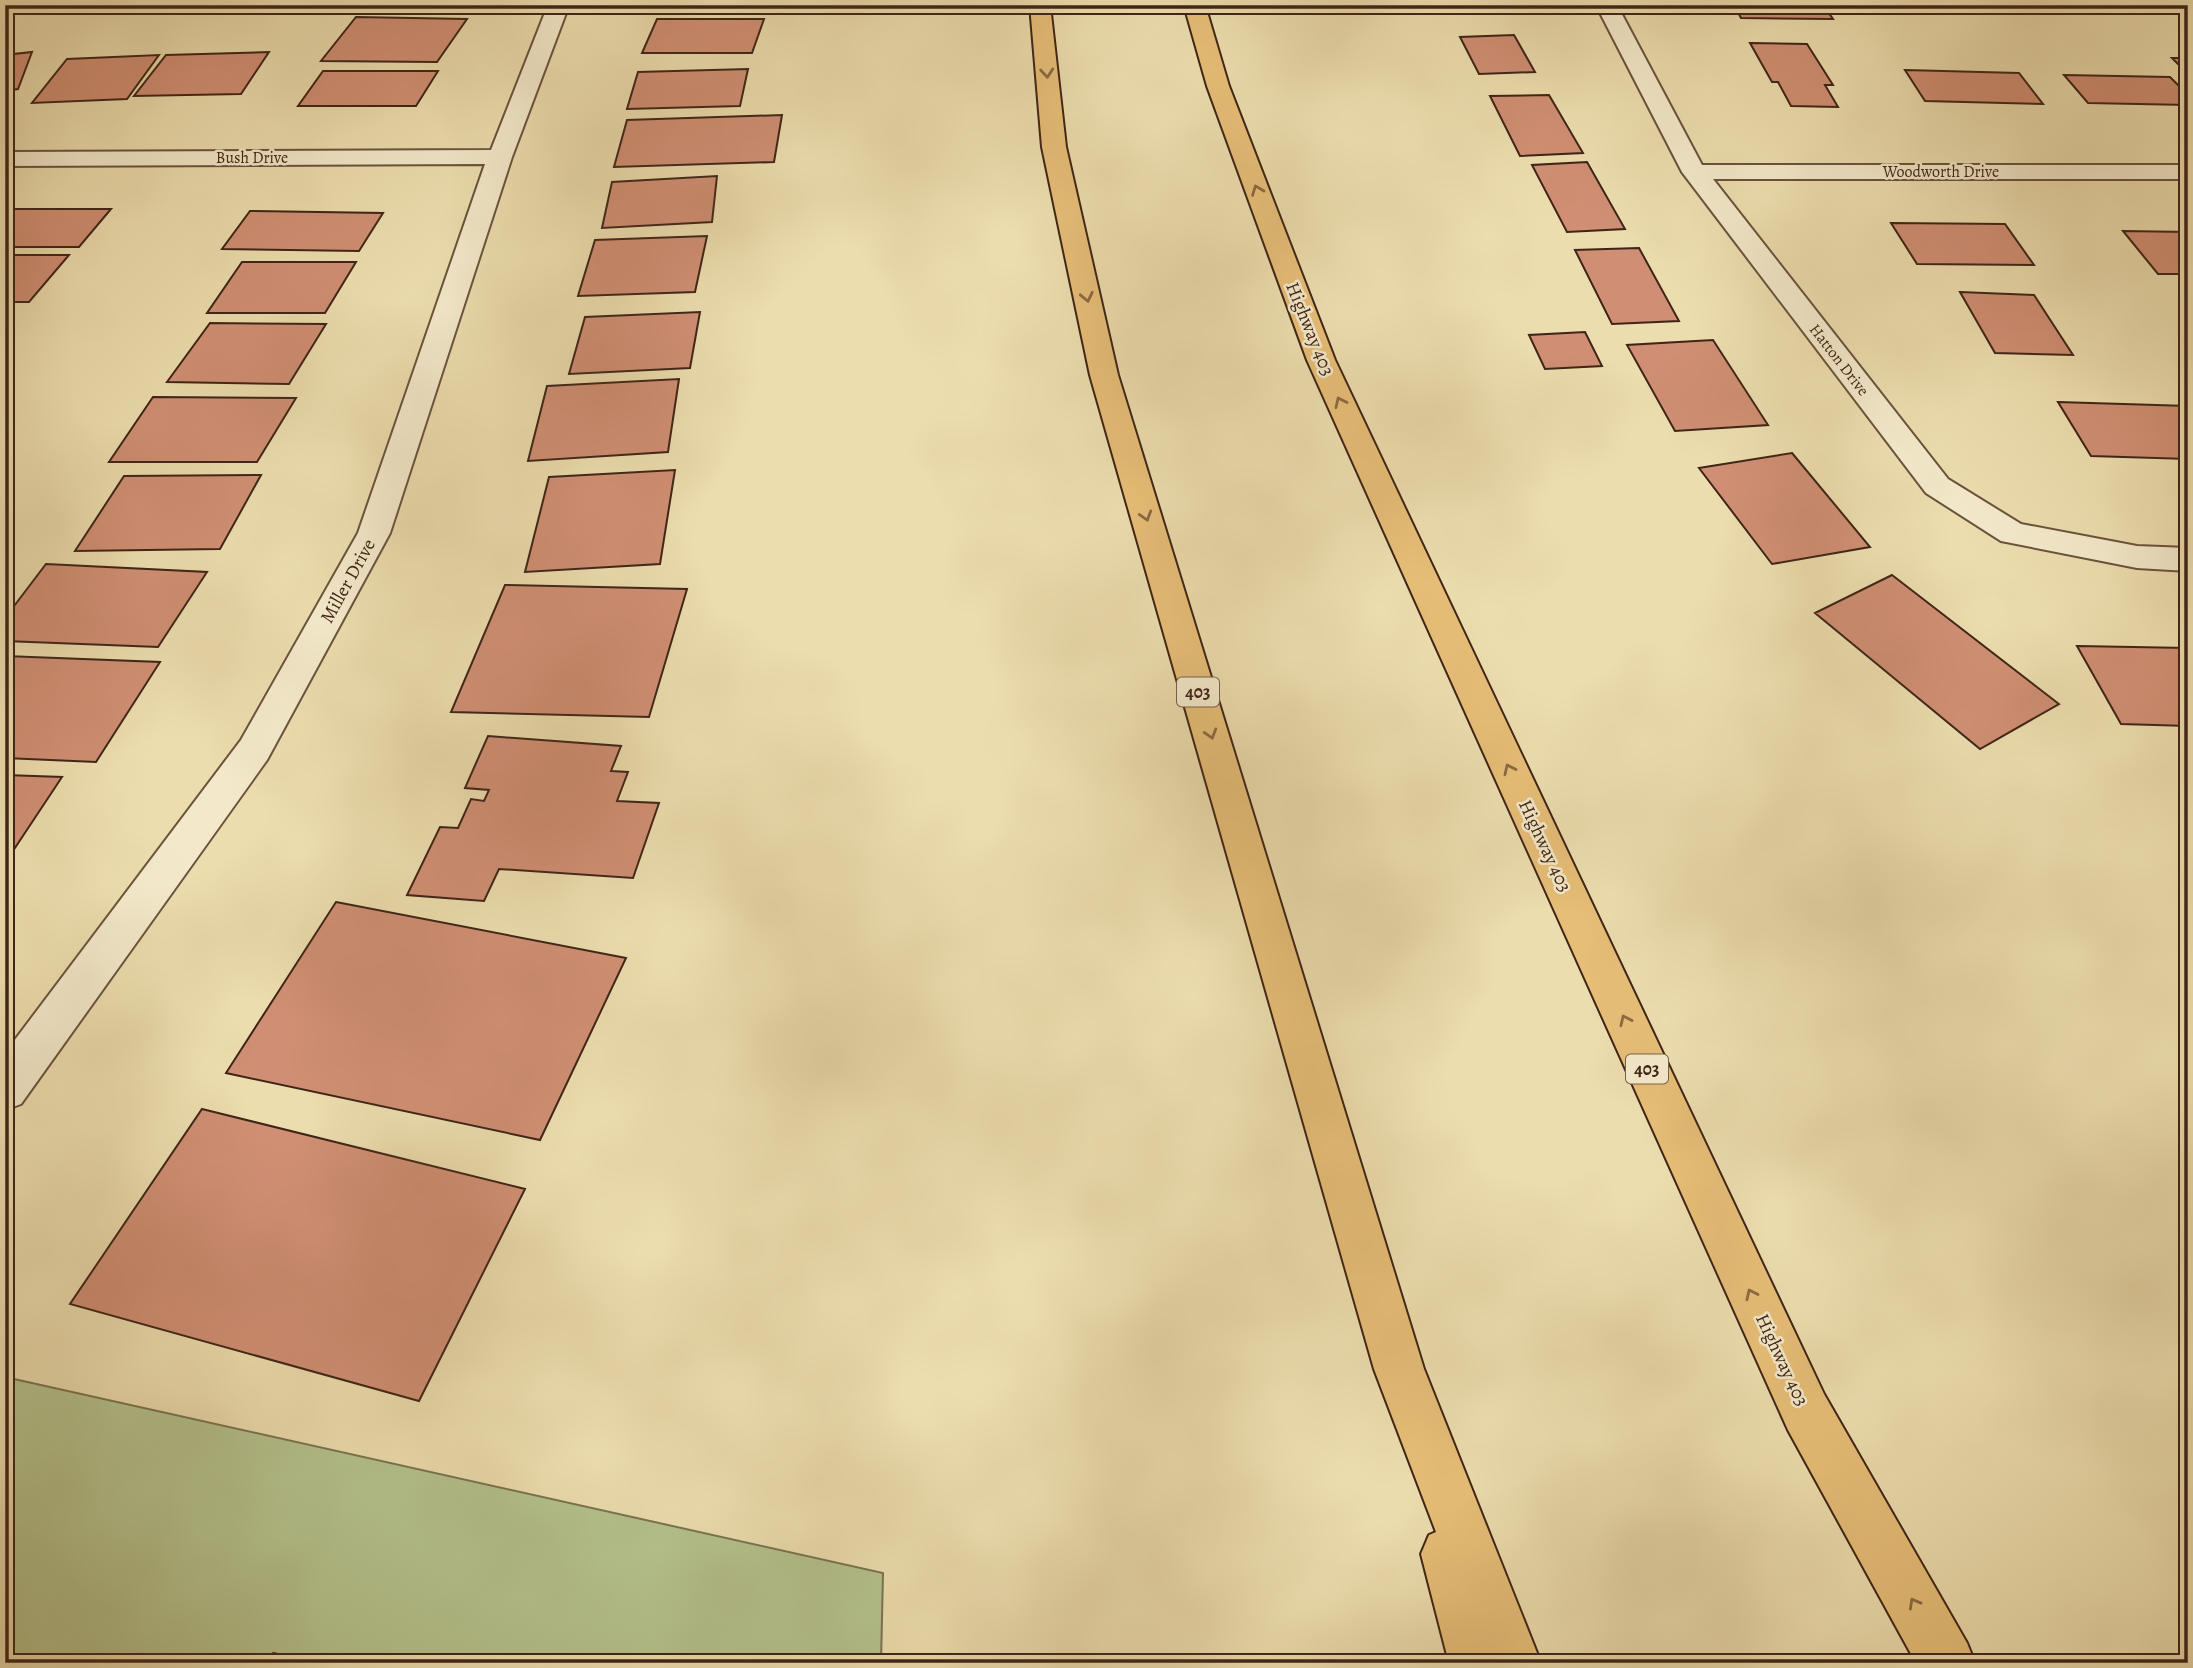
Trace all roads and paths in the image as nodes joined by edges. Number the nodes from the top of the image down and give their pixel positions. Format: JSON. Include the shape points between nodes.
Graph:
{"nodes":[{"id":1,"x":559,"y":5,"type":"edge"},
{"id":2,"x":1041,"y":5,"type":"edge"},
{"id":3,"x":1194,"y":5,"type":"edge"},
{"id":4,"x":1212,"y":5,"type":"edge"},
{"id":5,"x":1606,"y":5,"type":"edge"},
{"id":6,"x":1218,"y":86,"type":"junction"},
{"id":7,"x":500,"y":157,"type":"junction"},
{"id":8,"x":5,"y":159,"type":"edge"},
{"id":9,"x":1694,"y":172,"type":"junction"},
{"id":10,"x":2188,"y":172,"type":"edge"},
{"id":11,"x":2188,"y":560,"type":"edge"},
{"id":12,"x":5,"y":1089,"type":"edge"},
{"id":13,"x":1399,"y":1369,"type":"junction"},
{"id":14,"x":251,"y":1663,"type":"edge"},
{"id":15,"x":315,"y":1663,"type":"edge"},
{"id":16,"x":1477,"y":1663,"type":"edge"},
{"id":17,"x":1513,"y":1663,"type":"edge"},
{"id":18,"x":1947,"y":1663,"type":"edge"}],
"edges":[{"from":1,"to":7,"type":"street","name":"Miller Drive"},
{"from":2,"to":13,"type":"highway","number":"403","one_way":true,"via":[[1054,147],[1104,375]]},
{"from":3,"to":6,"type":"highway","name":"Highway 403","number":"403"},
{"from":4,"to":6,"type":"highway"},
{"from":5,"to":9,"type":"street","name":"Hatton Drive"},
{"from":18,"to":6,"type":"highway","name":"Highway 403","number":"403","one_way":true,"via":[[1806,1412],[1321,360]]},
{"from":7,"to":8,"type":"street","name":"Bush Drive"},
{"from":7,"to":12,"type":"street","name":"Miller Drive","via":[[374,533],[254,750]]},
{"from":9,"to":10,"type":"street","name":"Woodworth Drive"},
{"from":9,"to":11,"type":"street","name":"Hatton Drive","via":[[1937,486],[2012,533],[2137,557]]},
{"from":13,"to":16,"type":"highway"},
{"from":13,"to":17,"type":"highway","number":"403"},
{"from":14,"to":15,"type":"path","via":[[271,1654]]}]}
